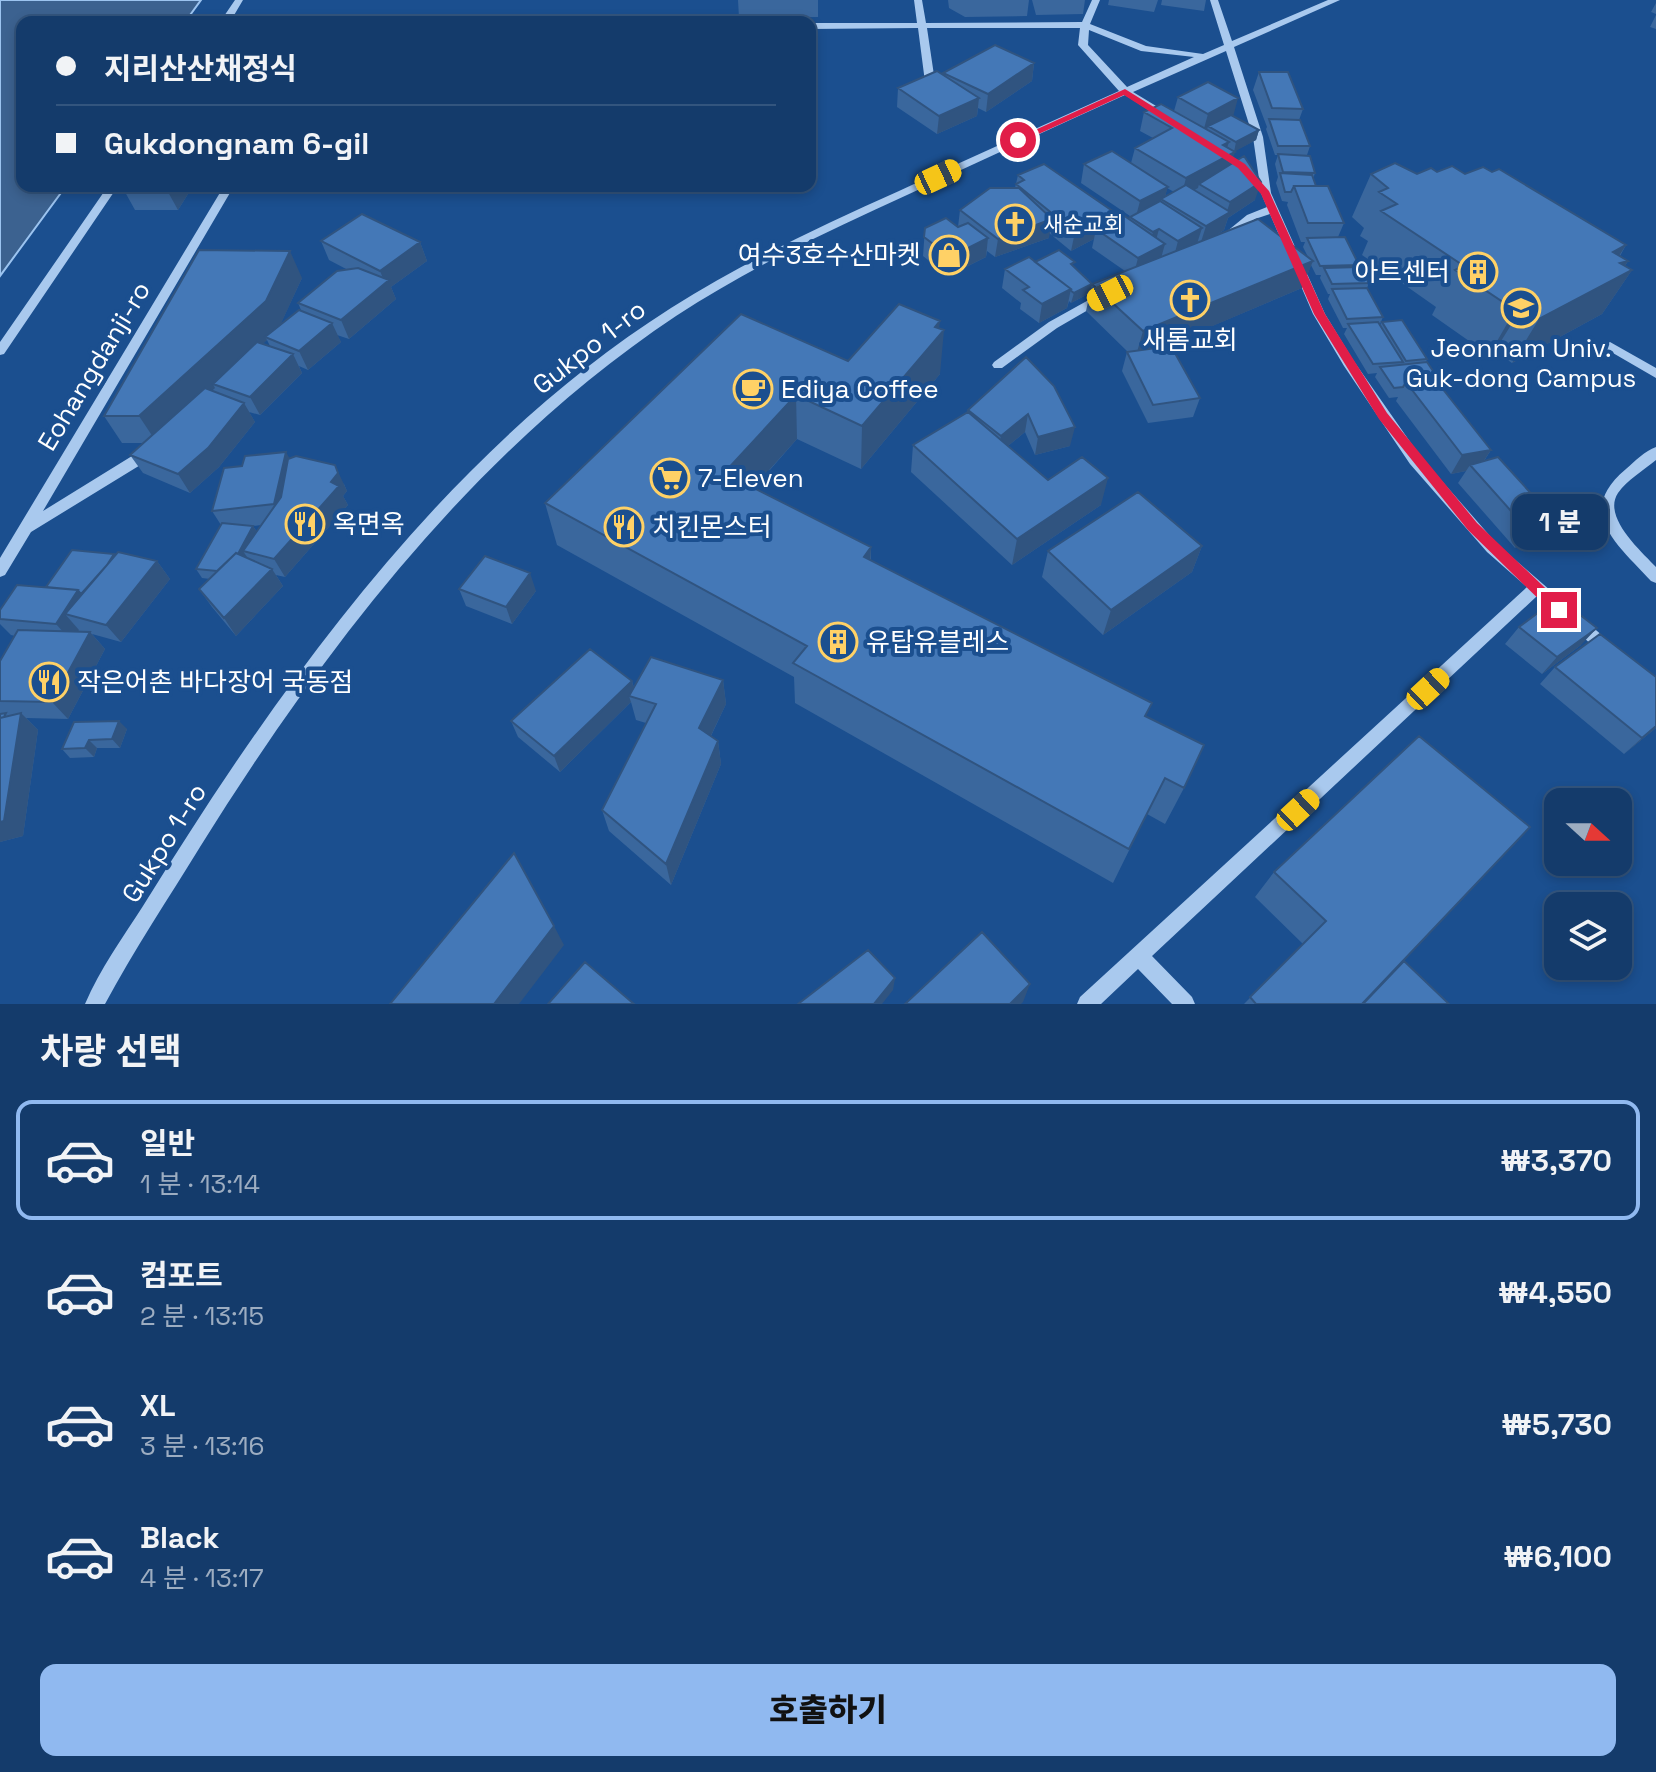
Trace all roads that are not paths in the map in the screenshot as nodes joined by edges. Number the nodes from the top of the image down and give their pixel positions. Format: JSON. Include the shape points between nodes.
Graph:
{"nodes":[{"id":1,"x":918,"y":0,"type":"edge"},
{"id":2,"x":1096,"y":0,"type":"edge"},
{"id":3,"x":1214,"y":0,"type":"edge"},
{"id":4,"x":1336,"y":0,"type":"edge"},
{"id":5,"x":1085,"y":25,"type":"junction"},
{"id":6,"x":816,"y":26,"type":"edge"},
{"id":7,"x":921,"y":26,"type":"junction"},
{"id":8,"x":1228,"y":45,"type":"junction"},
{"id":9,"x":1203,"y":55,"type":"junction"},
{"id":10,"x":930,"y":82,"type":"edge"},
{"id":11,"x":1125,"y":91,"type":"junction"},
{"id":12,"x":1174,"y":122,"type":"edge"},
{"id":13,"x":1248,"y":172,"type":"edge"},
{"id":14,"x":109,"y":192,"type":"edge"},
{"id":15,"x":225,"y":192,"type":"edge"},
{"id":16,"x":1266,"y":193,"type":"junction"},
{"id":17,"x":1273,"y":209,"type":"junction"},
{"id":18,"x":1219,"y":241,"type":"edge"},
{"id":19,"x":1110,"y":293,"type":"edge"},
{"id":20,"x":1610,"y":346,"type":"dead end"},
{"id":21,"x":0,"y":351,"type":"edge"},
{"id":22,"x":998,"y":365,"type":"dead end"},
{"id":23,"x":1656,"y":373,"type":"edge"},
{"id":24,"x":166,"y":438,"type":"edge"},
{"id":25,"x":1656,"y":452,"type":"edge"},
{"id":26,"x":25,"y":528,"type":"junction"},
{"id":27,"x":0,"y":571,"type":"edge"},
{"id":28,"x":1656,"y":577,"type":"edge"},
{"id":29,"x":1535,"y":589,"type":"junction"},
{"id":30,"x":1620,"y":660,"type":"edge"},
{"id":31,"x":1140,"y":957,"type":"junction"},
{"id":32,"x":95,"y":1004,"type":"edge"},
{"id":33,"x":1087,"y":1004,"type":"edge"},
{"id":34,"x":1185,"y":1004,"type":"edge"}],
"edges":[{"from":1,"to":7,"type":"street"},
{"from":2,"to":5,"type":"street"},
{"from":3,"to":8,"type":"street"},
{"from":4,"to":8,"type":"street","name":"Gukpo 1-ro"},
{"from":5,"to":7,"type":"street"},
{"from":5,"to":9,"type":"street","via":[[1144,49]]},
{"from":5,"to":11,"type":"street","via":[[1083,45]]},
{"from":6,"to":7,"type":"street"},
{"from":7,"to":10,"type":"street"},
{"from":8,"to":9,"type":"street","name":"Gukpo 1-ro"},
{"from":8,"to":16,"type":"street","via":[[1258,137]]},
{"from":9,"to":11,"type":"street","name":"Gukpo 1-ro"},
{"from":11,"to":12,"type":"street"},
{"from":11,"to":32,"type":"street","name":"Gukpo 1-ro","via":[[804,238],[706,291],[578,382],[488,461],[394,566],[309,673],[219,798]]},
{"from":13,"to":16,"type":"street"},
{"from":14,"to":21,"type":"street"},
{"from":15,"to":26,"type":"street","name":"Eohangdanji-ro"},
{"from":16,"to":17,"type":"street"},
{"from":17,"to":18,"type":"street","via":[[1251,217]]},
{"from":17,"to":29,"type":"street","via":[[1319,314],[1383,416],[1453,505]]},
{"from":19,"to":22,"type":"street"},
{"from":20,"to":23,"type":"street"},
{"from":24,"to":26,"type":"street"},
{"from":25,"to":28,"type":"street","via":[[1614,488],[1607,502],[1611,521]]},
{"from":26,"to":27,"type":"street","name":"Eohangdanji-ro"},
{"from":29,"to":30,"type":"street"},
{"from":29,"to":31,"type":"street"},
{"from":31,"to":33,"type":"street"},
{"from":31,"to":34,"type":"street"}]}
